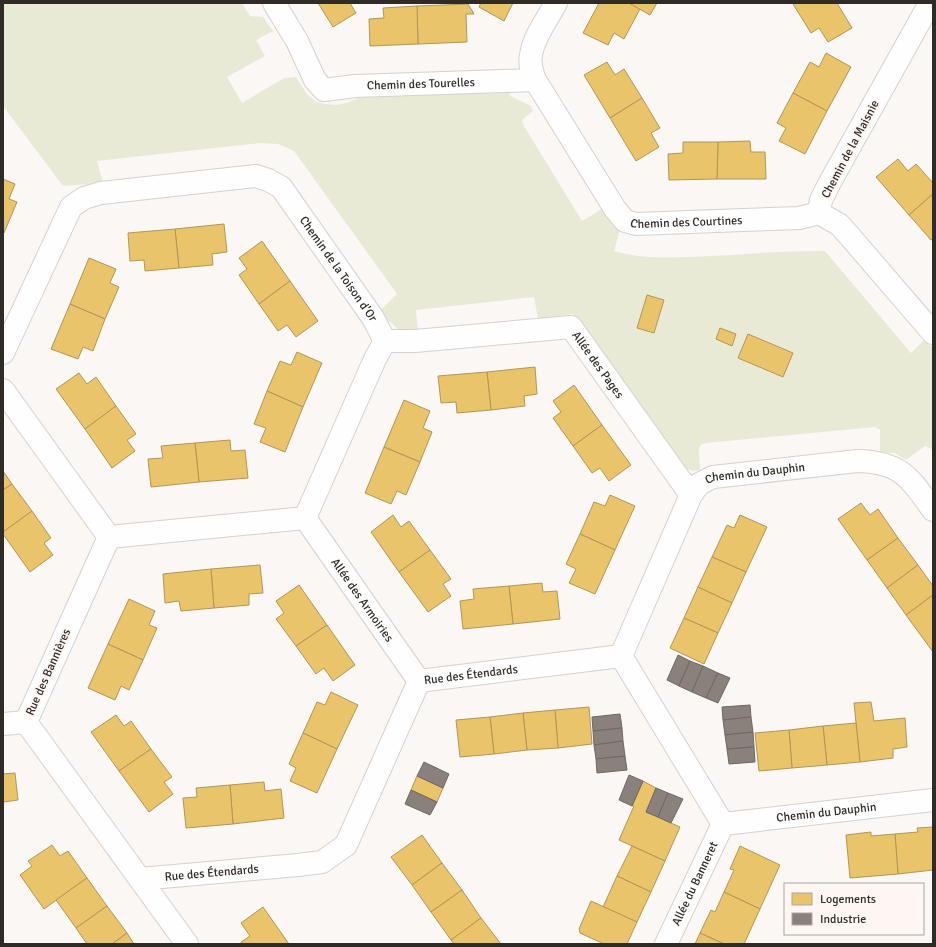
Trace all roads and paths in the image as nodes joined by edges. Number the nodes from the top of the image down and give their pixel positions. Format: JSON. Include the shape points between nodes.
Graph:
{"nodes":[{"id":1,"x":274,"y":3,"type":"edge"},
{"id":2,"x":556,"y":3,"type":"edge"},
{"id":3,"x":930,"y":3,"type":"edge"},
{"id":4,"x":535,"y":80,"type":"junction"},
{"id":5,"x":819,"y":213,"type":"junction"},
{"id":6,"x":933,"y":333,"type":"edge"},
{"id":7,"x":385,"y":341,"type":"junction"},
{"id":8,"x":3,"y":353,"type":"edge"},
{"id":9,"x":3,"y":390,"type":"edge"},
{"id":10,"x":691,"y":495,"type":"junction"},
{"id":11,"x":933,"y":510,"type":"edge"},
{"id":12,"x":305,"y":518,"type":"junction"},
{"id":13,"x":109,"y":537,"type":"junction"},
{"id":14,"x":621,"y":656,"type":"junction"},
{"id":15,"x":419,"y":681,"type":"junction"},
{"id":16,"x":26,"y":722,"type":"junction"},
{"id":17,"x":3,"y":724,"type":"edge"},
{"id":18,"x":932,"y":798,"type":"edge"},
{"id":19,"x":723,"y":824,"type":"junction"},
{"id":20,"x":140,"y":879,"type":"junction"},
{"id":21,"x":187,"y":944,"type":"edge"},
{"id":22,"x":666,"y":944,"type":"edge"}],
"edges":[{"from":1,"to":4,"type":"street","name":"Chemin des Tourelles","via":[[297,41],[315,80],[324,90],[356,86]]},
{"from":2,"to":4,"type":"street","via":[[535,42],[531,55]]},
{"from":3,"to":5,"type":"street","name":"Chemin de la Maisnie","via":[[829,184],[821,200]]},
{"from":4,"to":5,"type":"street","name":"Chemin des Courtines","via":[[625,221],[636,224],[799,218]]},
{"from":5,"to":6,"type":"street","name":"Chemin de la Maisnie","via":[[840,225]]},
{"from":7,"to":8,"type":"street","name":"Chemin de la Toison d'Or","via":[[373,318],[281,187],[256,176],[101,193],[84,198],[70,207]]},
{"from":7,"to":10,"type":"street","name":"Allée des Pages","via":[[415,341],[571,327]]},
{"from":7,"to":12,"type":"street"},
{"from":9,"to":13,"type":"street"},
{"from":10,"to":11,"type":"street","name":"Chemin du Dauphin","via":[[699,484],[713,477],[872,461],[901,472],[913,482]]},
{"from":10,"to":14,"type":"street","name":"Chemin du Dauphin"},
{"from":12,"to":13,"type":"street"},
{"from":12,"to":15,"type":"street","name":"Allée des Armoiries"},
{"from":13,"to":16,"type":"street","name":"Rue des Bannières"},
{"from":14,"to":15,"type":"street","name":"Rue des Étendards"},
{"from":14,"to":19,"type":"street"},
{"from":15,"to":20,"type":"street","name":"Rue des Étendards","via":[[346,845],[334,854],[322,862]]},
{"from":16,"to":17,"type":"street"},
{"from":16,"to":20,"type":"street","name":"Rue des Bannières"},
{"from":18,"to":19,"type":"street","name":"Chemin du Dauphin"},
{"from":19,"to":22,"type":"street","name":"Allée du Banneret"},
{"from":20,"to":21,"type":"street","name":"Rue des Bannières"}]}
